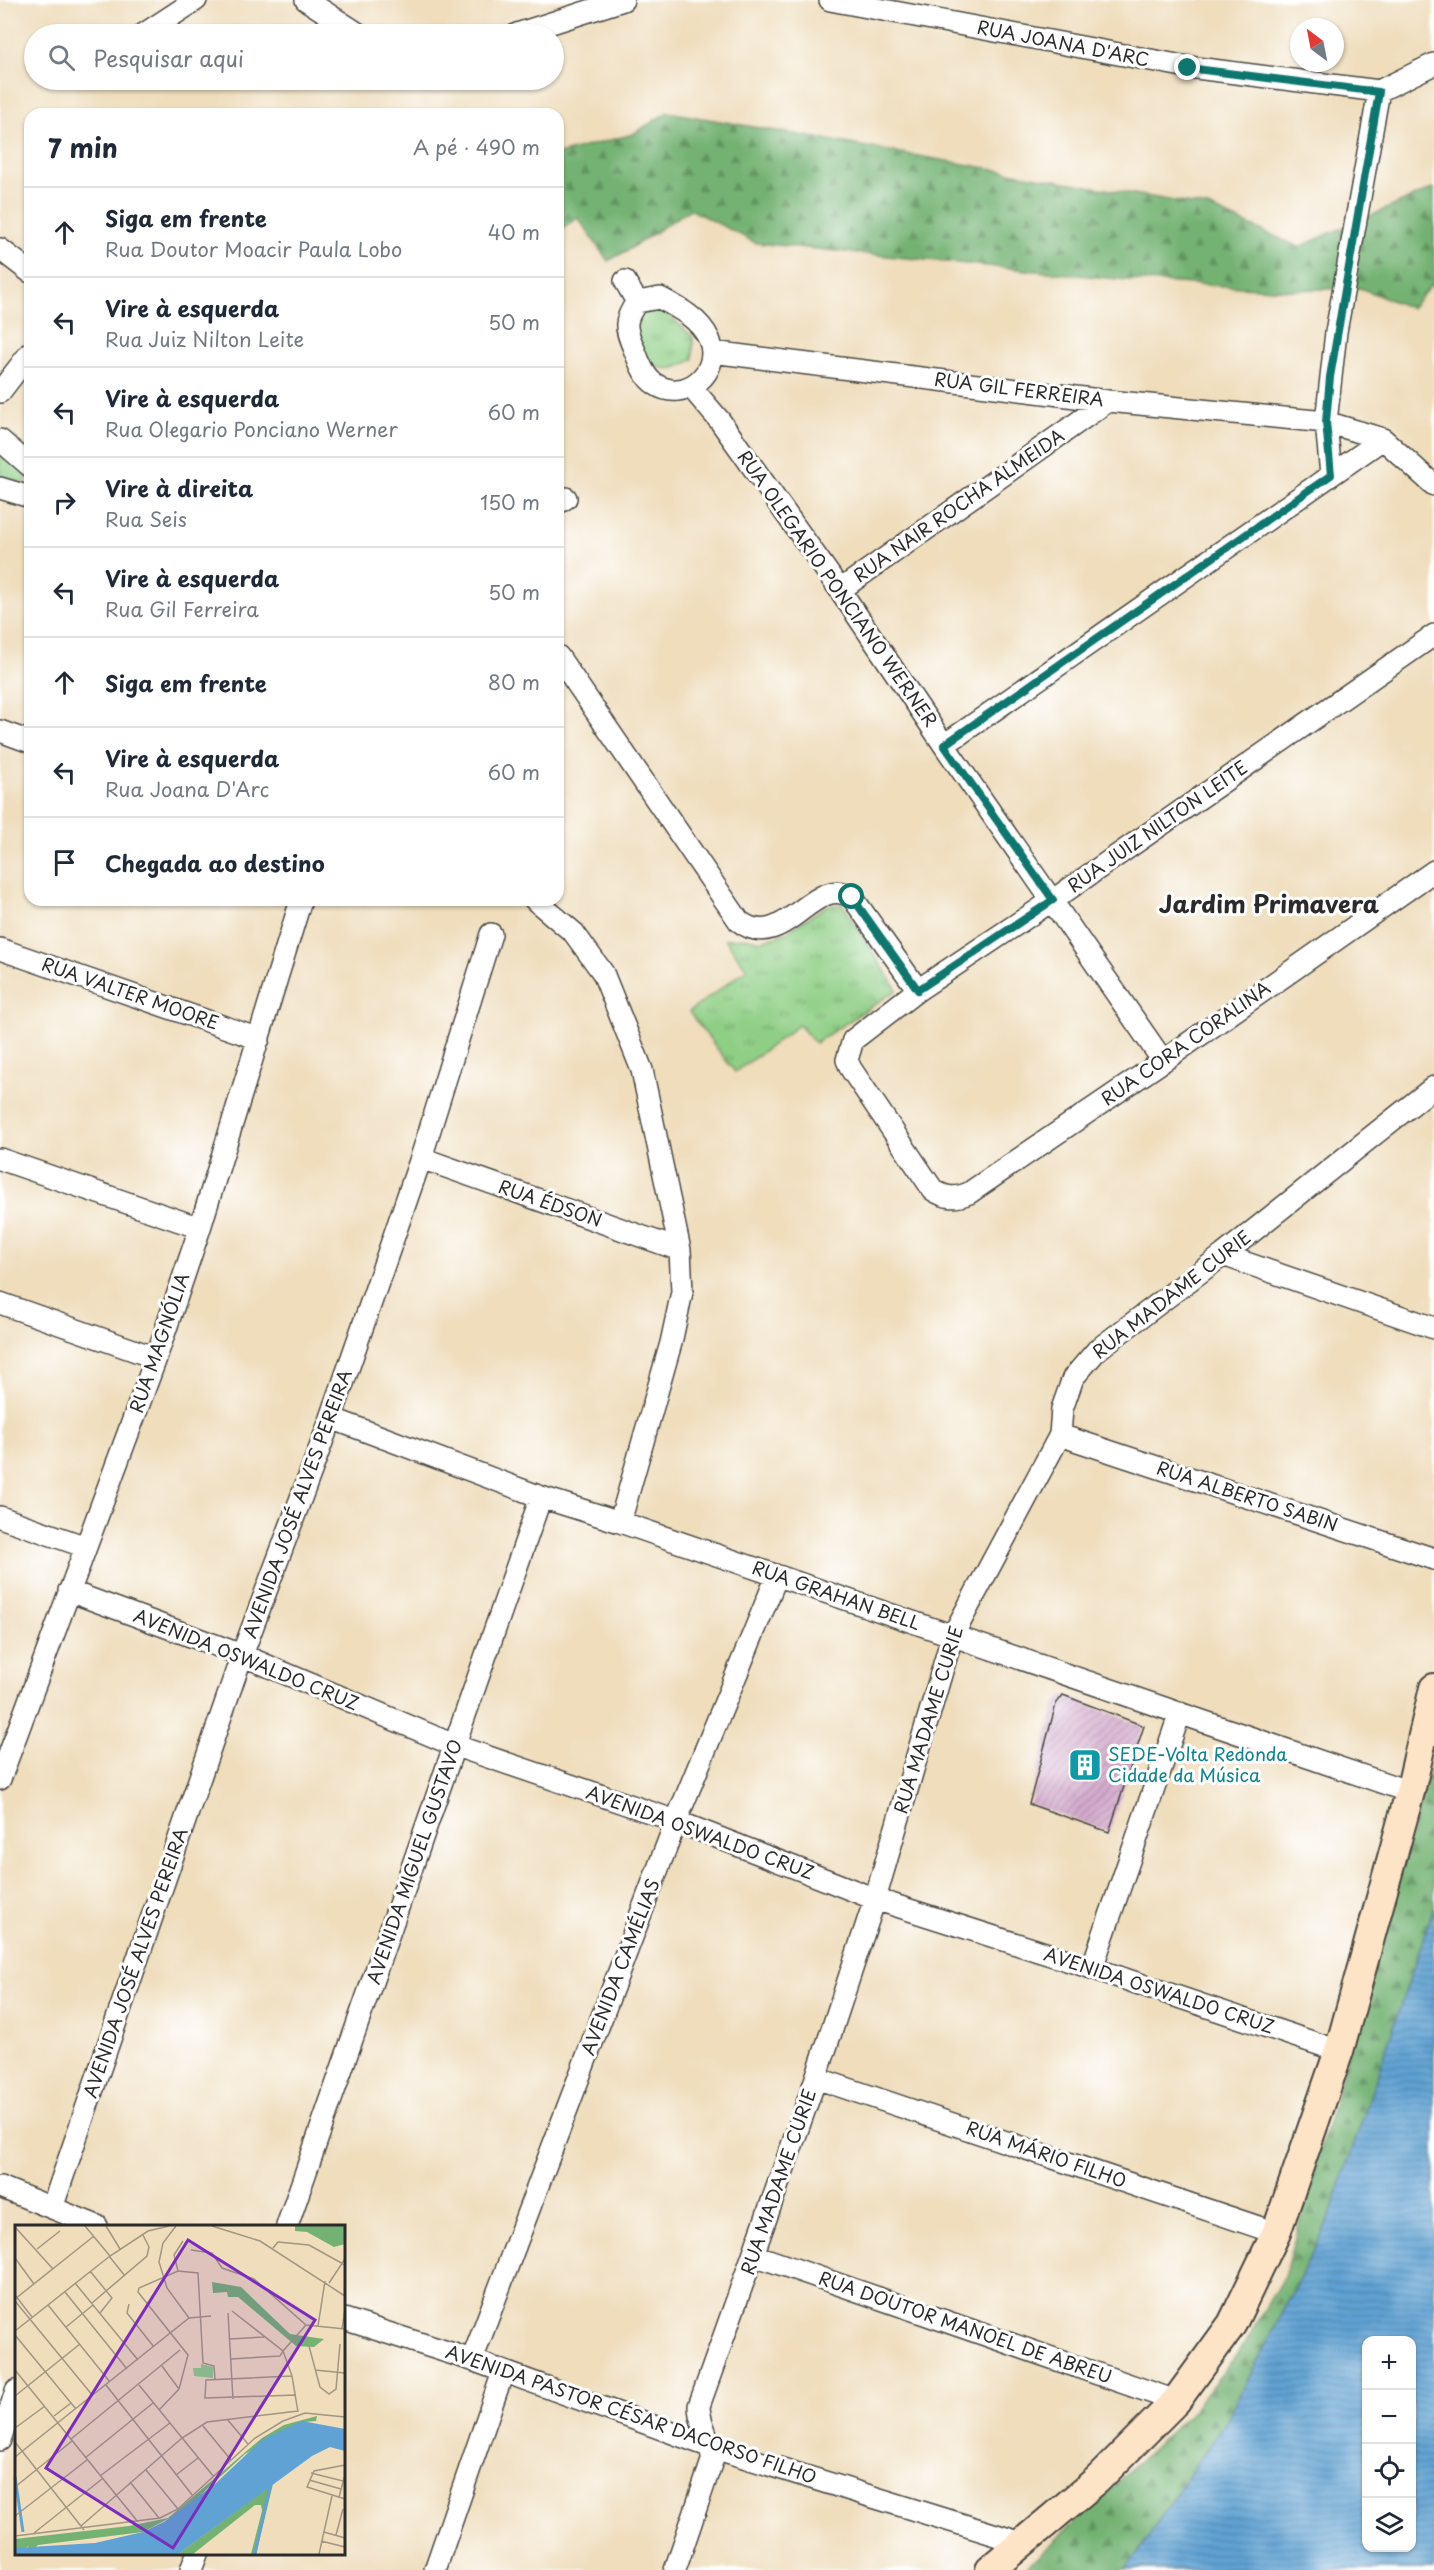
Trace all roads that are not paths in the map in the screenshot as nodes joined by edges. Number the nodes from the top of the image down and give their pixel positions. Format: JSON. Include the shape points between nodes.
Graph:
{"nodes":[{"id":1,"x":196,"y":0,"type":"edge"},
{"id":2,"x":306,"y":0,"type":"edge"},
{"id":3,"x":623,"y":0,"type":"edge"},
{"id":4,"x":830,"y":0,"type":"edge"},
{"id":5,"x":159,"y":24,"type":"edge"},
{"id":6,"x":344,"y":24,"type":"edge"},
{"id":7,"x":548,"y":24,"type":"edge"},
{"id":8,"x":1434,"y":64,"type":"edge"},
{"id":9,"x":1379,"y":92,"type":"junction"},
{"id":10,"x":0,"y":249,"type":"edge"},
{"id":11,"x":24,"y":267,"type":"edge"},
{"id":12,"x":625,"y":281,"type":"dead end"},
{"id":13,"x":637,"y":302,"type":"junction"},
{"id":14,"x":712,"y":352,"type":"junction"},
{"id":15,"x":24,"y":361,"type":"edge"},
{"id":16,"x":690,"y":387,"type":"junction"},
{"id":17,"x":0,"y":392,"type":"edge"},
{"id":18,"x":1108,"y":401,"type":"junction"},
{"id":19,"x":1326,"y":422,"type":"junction"},
{"id":20,"x":1383,"y":439,"type":"junction"},
{"id":21,"x":0,"y":440,"type":"edge"},
{"id":22,"x":24,"y":461,"type":"edge"},
{"id":23,"x":1331,"y":475,"type":"junction"},
{"id":24,"x":1434,"y":485,"type":"edge"},
{"id":25,"x":0,"y":488,"type":"edge"},
{"id":26,"x":24,"y":495,"type":"edge"},
{"id":27,"x":840,"y":590,"type":"junction"},
{"id":28,"x":1434,"y":635,"type":"edge"},
{"id":29,"x":564,"y":665,"type":"edge"},
{"id":30,"x":0,"y":731,"type":"edge"},
{"id":31,"x":24,"y":739,"type":"edge"},
{"id":32,"x":944,"y":745,"type":"junction"},
{"id":33,"x":1434,"y":871,"type":"edge"},
{"id":34,"x":1053,"y":900,"type":"junction"},
{"id":35,"x":299,"y":906,"type":"edge"},
{"id":36,"x":542,"y":906,"type":"edge"},
{"id":37,"x":491,"y":934,"type":"dead end"},
{"id":38,"x":0,"y":949,"type":"edge"},
{"id":39,"x":918,"y":990,"type":"junction"},
{"id":40,"x":259,"y":1039,"type":"junction"},
{"id":41,"x":1163,"y":1061,"type":"junction"},
{"id":42,"x":1434,"y":1087,"type":"edge"},
{"id":43,"x":421,"y":1158,"type":"junction"},
{"id":44,"x":0,"y":1160,"type":"edge"},
{"id":45,"x":933,"y":1190,"type":"joint"},
{"id":46,"x":200,"y":1228,"type":"junction"},
{"id":47,"x":680,"y":1250,"type":"junction"},
{"id":48,"x":1223,"y":1255,"type":"junction"},
{"id":49,"x":0,"y":1304,"type":"edge"},
{"id":50,"x":1434,"y":1328,"type":"edge"},
{"id":51,"x":156,"y":1358,"type":"junction"},
{"id":52,"x":331,"y":1418,"type":"junction"},
{"id":53,"x":1059,"y":1435,"type":"junction"},
{"id":54,"x":541,"y":1497,"type":"junction"},
{"id":55,"x":0,"y":1517,"type":"edge"},
{"id":56,"x":620,"y":1522,"type":"junction"},
{"id":57,"x":86,"y":1547,"type":"junction"},
{"id":58,"x":1434,"y":1559,"type":"edge"},
{"id":59,"x":777,"y":1576,"type":"junction"},
{"id":60,"x":69,"y":1592,"type":"junction"},
{"id":61,"x":952,"y":1637,"type":"junction"},
{"id":62,"x":242,"y":1655,"type":"junction"},
{"id":63,"x":1434,"y":1688,"type":"edge"},
{"id":64,"x":1180,"y":1713,"type":"junction"},
{"id":65,"x":6,"y":1745,"type":"edge"},
{"id":66,"x":456,"y":1746,"type":"junction"},
{"id":67,"x":0,"y":1779,"type":"edge"},
{"id":68,"x":1410,"y":1792,"type":"junction"},
{"id":69,"x":676,"y":1821,"type":"junction"},
{"id":70,"x":875,"y":1899,"type":"junction"},
{"id":71,"x":1092,"y":1968,"type":"junction"},
{"id":72,"x":1339,"y":2051,"type":"junction"},
{"id":73,"x":816,"y":2078,"type":"junction"},
{"id":74,"x":0,"y":2187,"type":"edge"},
{"id":75,"x":52,"y":2208,"type":"junction"},
{"id":76,"x":75,"y":2223,"type":"edge"},
{"id":77,"x":287,"y":2225,"type":"edge"},
{"id":78,"x":1275,"y":2233,"type":"junction"},
{"id":79,"x":754,"y":2255,"type":"junction"},
{"id":80,"x":345,"y":2319,"type":"edge"},
{"id":81,"x":472,"y":2360,"type":"junction"},
{"id":82,"x":503,"y":2372,"type":"junction"},
{"id":83,"x":15,"y":2394,"type":"edge"},
{"id":84,"x":1176,"y":2401,"type":"junction"},
{"id":85,"x":0,"y":2439,"type":"edge"},
{"id":86,"x":711,"y":2447,"type":"junction"},
{"id":87,"x":1022,"y":2543,"type":"junction"},
{"id":88,"x":197,"y":2555,"type":"edge"},
{"id":89,"x":191,"y":2570,"type":"edge"},
{"id":90,"x":435,"y":2570,"type":"edge"},
{"id":91,"x":675,"y":2570,"type":"edge"},
{"id":92,"x":990,"y":2570,"type":"edge"}],
"edges":[{"from":1,"to":5,"type":"street"},
{"from":2,"to":6,"type":"street"},
{"from":3,"to":7,"type":"street"},
{"from":4,"to":9,"type":"street","name":"RUA JOANA D'ARC","via":[[1188,68]]},
{"from":8,"to":9,"type":"street"},
{"from":9,"to":19,"type":"street","via":[[1336,332]]},
{"from":10,"to":11,"type":"street"},
{"from":12,"to":13,"type":"street"},
{"from":13,"to":14,"type":"street","via":[[660,298],[682,310],[703,330]]},
{"from":13,"to":16,"type":"street","via":[[628,314],[626,327],[646,376],[666,389]]},
{"from":14,"to":16,"type":"street","via":[[707,373]]},
{"from":14,"to":18,"type":"street","name":"RUA GIL FERREIRA"},
{"from":15,"to":17,"type":"street"},
{"from":16,"to":27,"type":"street","name":"RUA OLEGARIO PONCIANO WERNER","via":[[720,421]]},
{"from":18,"to":19,"type":"street","name":"RUA GIL FERREIRA"},
{"from":18,"to":27,"type":"street","name":"RUA NAIR ROCHA ALMEIDA"},
{"from":19,"to":20,"type":"street","name":"RUA GIL FERREIRA"},
{"from":19,"to":23,"type":"street"},
{"from":20,"to":23,"type":"street"},
{"from":20,"to":24,"type":"street","name":"RUA GIL FERREIRA"},
{"from":21,"to":22,"type":"street"},
{"from":23,"to":32,"type":"street"},
{"from":25,"to":26,"type":"street"},
{"from":27,"to":32,"type":"street","name":"RUA OLEGARIO PONCIANO WERNER"},
{"from":28,"to":34,"type":"street","name":"RUA JUIZ NILTON LEITE"},
{"from":29,"to":39,"type":"street","via":[[739,921],[759,931],[773,928],[831,891],[842,891],[852,897]]},
{"from":30,"to":31,"type":"street"},
{"from":32,"to":34,"type":"street","name":"RUA OLEGARIO PONCIANO WERNER"},
{"from":33,"to":41,"type":"street","name":"RUA CORA CORALINA"},
{"from":34,"to":39,"type":"street","name":"RUA JUIZ NILTON LEITE"},
{"from":34,"to":41,"type":"street","name":"RUA OLEGARIO PONCIANO WERNER"},
{"from":35,"to":40,"type":"street","name":"RUA MAGNÓLIA"},
{"from":36,"to":47,"type":"street","via":[[574,933],[603,973],[642,1070]]},
{"from":37,"to":43,"type":"street","name":"AVENIDA JOSÉ ALVES PEREIRA"},
{"from":38,"to":40,"type":"street","name":"RUA VALTER MOORE"},
{"from":39,"to":45,"type":"street","name":"RUA JUIZ NILTON LEITE","via":[[853,1040],[847,1060]]},
{"from":40,"to":46,"type":"street","name":"RUA MAGNÓLIA"},
{"from":41,"to":45,"type":"street","name":"RUA CORA CORALINA","via":[[969,1194],[957,1198]]},
{"from":42,"to":48,"type":"street","name":"RUA MADAME CURIE"},
{"from":43,"to":47,"type":"street","name":"RUA ÉDSON"},
{"from":43,"to":52,"type":"street","name":"AVENIDA JOSÉ ALVES PEREIRA"},
{"from":44,"to":46,"type":"street"},
{"from":46,"to":51,"type":"street","name":"RUA MAGNÓLIA"},
{"from":47,"to":56,"type":"street","via":[[682,1292],[671,1343]]},
{"from":48,"to":50,"type":"street"},
{"from":48,"to":53,"type":"street","name":"RUA MADAME CURIE","via":[[1097,1350],[1073,1378],[1062,1409]]},
{"from":49,"to":51,"type":"street"},
{"from":51,"to":57,"type":"street","name":"RUA MAGNÓLIA"},
{"from":52,"to":54,"type":"street","name":"RUA GRAHAN BELL"},
{"from":52,"to":62,"type":"street","name":"AVENIDA JOSÉ ALVES PEREIRA"},
{"from":53,"to":58,"type":"street","name":"RUA ALBERTO SABIN"},
{"from":53,"to":61,"type":"street","name":"RUA MADAME CURIE"},
{"from":54,"to":56,"type":"street","name":"RUA GRAHAN BELL"},
{"from":54,"to":66,"type":"street","name":"AVENIDA MIGUEL GUSTAVO"},
{"from":55,"to":57,"type":"street"},
{"from":56,"to":59,"type":"street","name":"RUA GRAHAN BELL"},
{"from":57,"to":60,"type":"street","name":"RUA MAGNÓLIA"},
{"from":59,"to":61,"type":"street","name":"RUA GRAHAN BELL"},
{"from":59,"to":69,"type":"street","name":"AVENIDA CAMÉLIAS"},
{"from":60,"to":62,"type":"street","name":"AVENIDA OSWALDO CRUZ"},
{"from":60,"to":65,"type":"street","name":"RUA MAGNÓLIA"},
{"from":61,"to":64,"type":"street","name":"RUA GRAHAN BELL"},
{"from":61,"to":70,"type":"street","name":"RUA MADAME CURIE"},
{"from":62,"to":66,"type":"street","name":"AVENIDA OSWALDO CRUZ"},
{"from":62,"to":75,"type":"street","name":"AVENIDA JOSÉ ALVES PEREIRA"},
{"from":63,"to":68,"type":"main road"},
{"from":64,"to":68,"type":"street","name":"RUA GRAHAN BELL"},
{"from":64,"to":71,"type":"street"},
{"from":65,"to":67,"type":"street","name":"RUA MAGNÓLIA"},
{"from":66,"to":69,"type":"street","name":"AVENIDA OSWALDO CRUZ"},
{"from":66,"to":77,"type":"street","name":"AVENIDA MIGUEL GUSTAVO"},
{"from":68,"to":72,"type":"main road"},
{"from":69,"to":70,"type":"street","name":"AVENIDA OSWALDO CRUZ"},
{"from":69,"to":81,"type":"street","name":"AVENIDA CAMÉLIAS"},
{"from":70,"to":71,"type":"street","name":"AVENIDA OSWALDO CRUZ"},
{"from":70,"to":73,"type":"street","name":"RUA MADAME CURIE"},
{"from":71,"to":72,"type":"street","name":"AVENIDA OSWALDO CRUZ"},
{"from":72,"to":78,"type":"main road"},
{"from":73,"to":78,"type":"street","name":"RUA MÁRIO FILHO"},
{"from":73,"to":79,"type":"street","name":"RUA MADAME CURIE"},
{"from":74,"to":75,"type":"street"},
{"from":75,"to":76,"type":"street"},
{"from":78,"to":84,"type":"main road","via":[[1232,2324]]},
{"from":79,"to":84,"type":"street","name":"RUA DOUTOR MANOEL DE ABREU"},
{"from":79,"to":86,"type":"street","name":"RUA MADAME CURIE","via":[[699,2406]]},
{"from":80,"to":81,"type":"street","name":"AVENIDA PASTOR CÉSAR DACORSO FILHO"},
{"from":81,"to":82,"type":"street","name":"AVENIDA PASTOR CÉSAR DACORSO FILHO"},
{"from":82,"to":86,"type":"street","name":"AVENIDA PASTOR CÉSAR DACORSO FILHO"},
{"from":82,"to":90,"type":"street"},
{"from":83,"to":85,"type":"street"},
{"from":84,"to":87,"type":"main road","via":[[1097,2480]]},
{"from":86,"to":87,"type":"street","name":"AVENIDA PASTOR CÉSAR DACORSO FILHO"},
{"from":86,"to":91,"type":"street","via":[[711,2466]]},
{"from":87,"to":92,"type":"main road"},
{"from":88,"to":89,"type":"street"}]}
